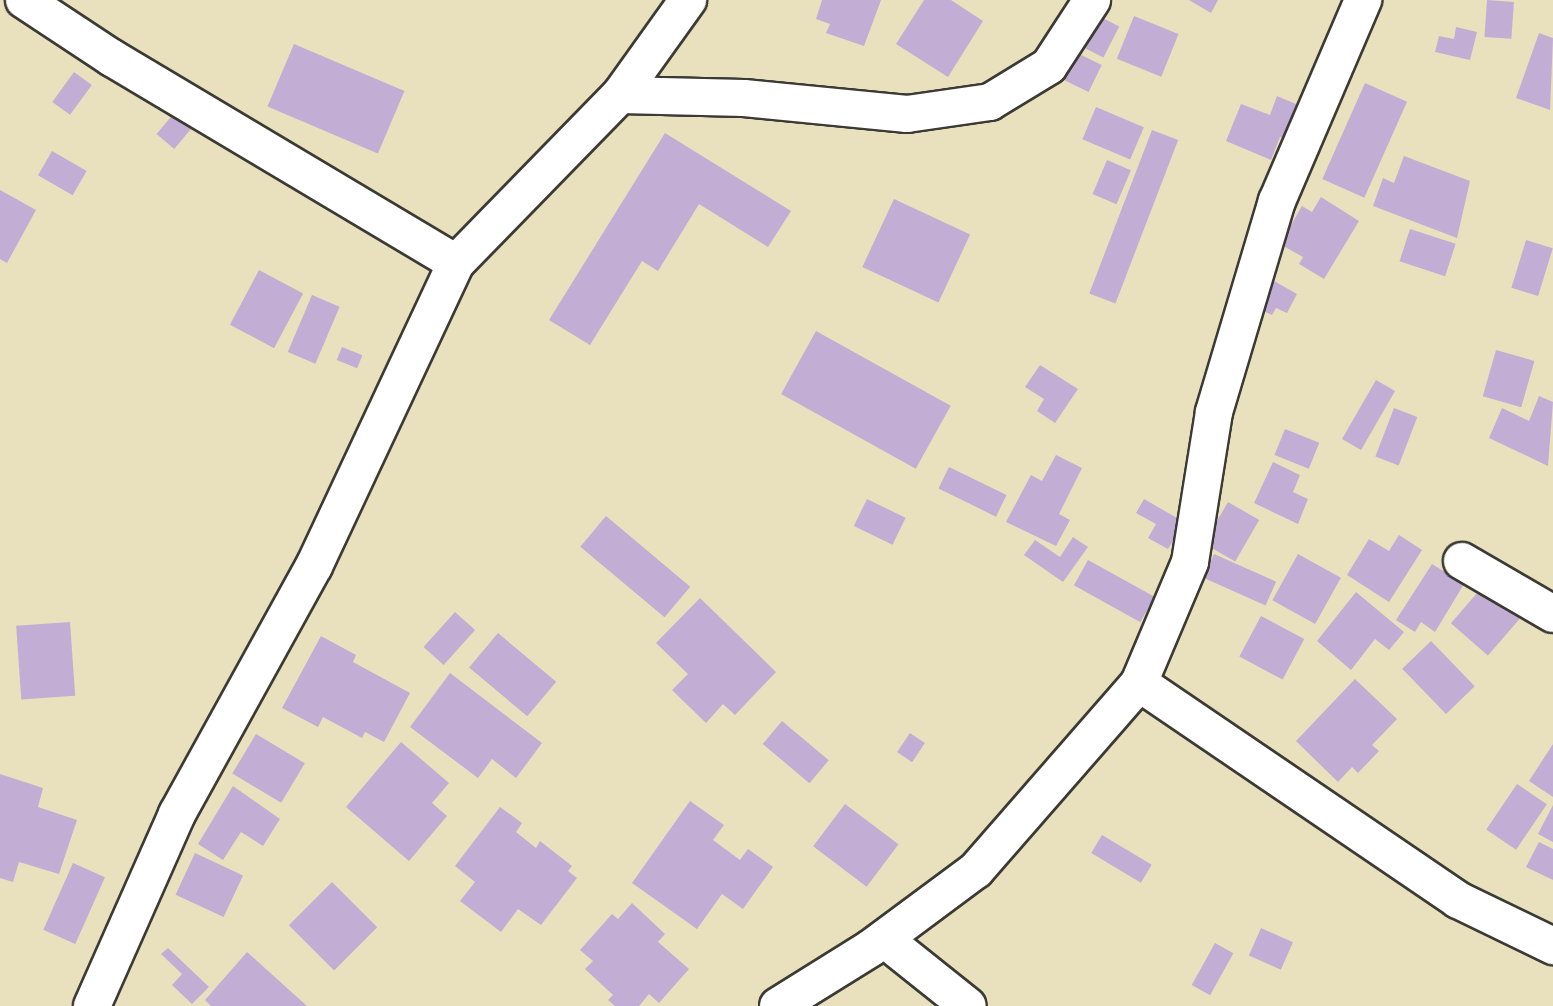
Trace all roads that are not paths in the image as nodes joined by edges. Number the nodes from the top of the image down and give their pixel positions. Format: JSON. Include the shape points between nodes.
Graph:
{"nodes":[{"id":1,"x":24,"y":0,"type":"edge"},
{"id":2,"x":688,"y":0,"type":"edge"},
{"id":3,"x":1092,"y":0,"type":"edge"},
{"id":4,"x":1363,"y":0,"type":"edge"},
{"id":5,"x":620,"y":95,"type":"junction"},
{"id":6,"x":456,"y":263,"type":"junction"},
{"id":7,"x":1462,"y":561,"type":"dead end"},
{"id":8,"x":1553,"y":614,"type":"edge"},
{"id":9,"x":1139,"y":683,"type":"junction"},
{"id":10,"x":884,"y":939,"type":"junction"},
{"id":11,"x":1553,"y":946,"type":"edge"},
{"id":12,"x":92,"y":1006,"type":"edge"},
{"id":13,"x":778,"y":1006,"type":"edge"},
{"id":14,"x":968,"y":1006,"type":"edge"}],
"edges":[{"from":1,"to":6,"type":"street"},
{"from":2,"to":5,"type":"street"},
{"from":3,"to":5,"type":"street","via":[[1049,66],[990,102],[907,114],[744,98]]},
{"from":4,"to":9,"type":"street","via":[[1277,201],[1219,391],[1190,562]]},
{"from":5,"to":6,"type":"street"},
{"from":6,"to":12,"type":"street","via":[[314,566],[177,814]]},
{"from":7,"to":8,"type":"street"},
{"from":9,"to":10,"type":"street","via":[[976,870]]},
{"from":9,"to":11,"type":"street","via":[[1458,900]]},
{"from":10,"to":13,"type":"street"},
{"from":10,"to":14,"type":"street"}]}
